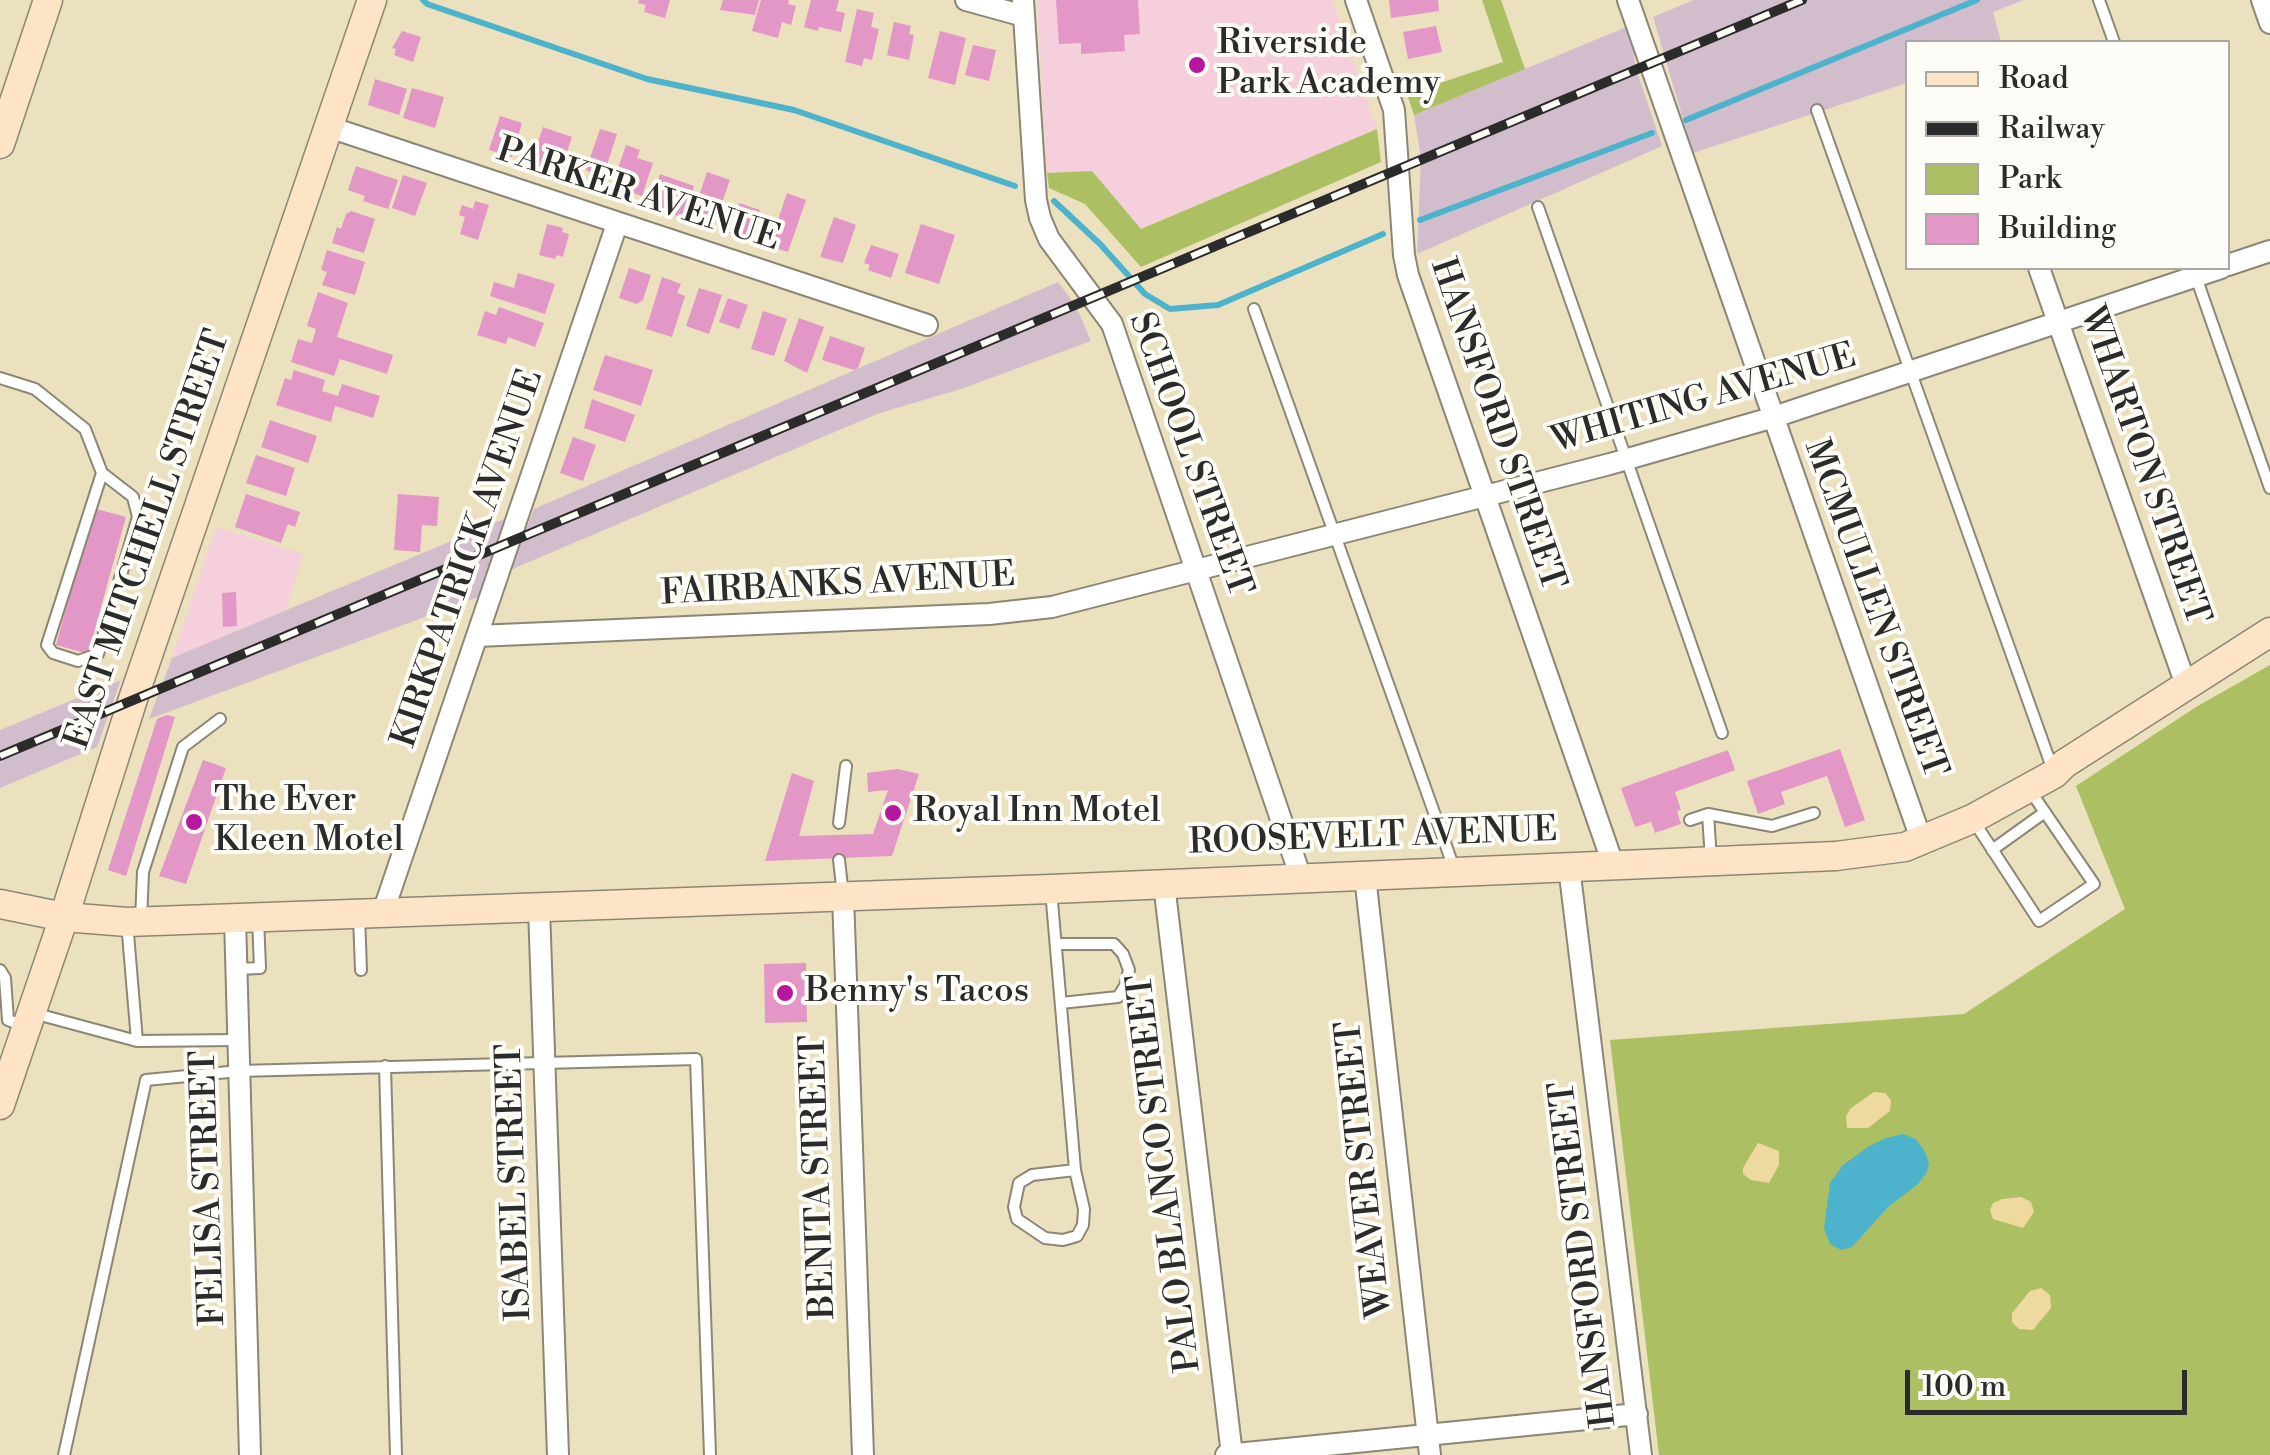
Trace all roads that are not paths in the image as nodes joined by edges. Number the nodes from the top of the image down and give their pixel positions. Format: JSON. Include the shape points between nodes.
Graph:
{"nodes":[{"id":1,"x":48,"y":0,"type":"edge"},
{"id":2,"x":372,"y":0,"type":"edge"},
{"id":3,"x":966,"y":0,"type":"edge"},
{"id":4,"x":1356,"y":0,"type":"edge"},
{"id":5,"x":1628,"y":0,"type":"edge"},
{"id":6,"x":2099,"y":0,"type":"edge"},
{"id":7,"x":2262,"y":0,"type":"edge"},
{"id":8,"x":1023,"y":8,"type":"edge"},
{"id":9,"x":2270,"y":24,"type":"edge"},
{"id":10,"x":2113,"y":40,"type":"edge"},
{"id":11,"x":1817,"y":110,"type":"dead end"},
{"id":12,"x":329,"y":127,"type":"junction"},
{"id":13,"x":0,"y":144,"type":"edge"},
{"id":14,"x":1538,"y":206,"type":"dead end"},
{"id":15,"x":617,"y":224,"type":"junction"},
{"id":16,"x":2270,"y":250,"type":"edge"},
{"id":17,"x":2230,"y":264,"type":"edge"},
{"id":18,"x":2039,"y":270,"type":"edge"},
{"id":19,"x":2194,"y":272,"type":"edge"},
{"id":20,"x":1254,"y":309,"type":"dead end"},
{"id":21,"x":2058,"y":324,"type":"junction"},
{"id":22,"x":927,"y":325,"type":"dead end"},
{"id":23,"x":1910,"y":372,"type":"junction"},
{"id":24,"x":0,"y":378,"type":"edge"},
{"id":25,"x":1771,"y":418,"type":"junction"},
{"id":26,"x":1626,"y":460,"type":"junction"},
{"id":27,"x":102,"y":473,"type":"junction"},
{"id":28,"x":2270,"y":488,"type":"edge"},
{"id":29,"x":1484,"y":497,"type":"junction"},
{"id":30,"x":1336,"y":535,"type":"junction"},
{"id":31,"x":1198,"y":571,"type":"junction"},
{"id":32,"x":2270,"y":632,"type":"edge"},
{"id":33,"x":477,"y":636,"type":"junction"},
{"id":34,"x":2186,"y":686,"type":"junction"},
{"id":35,"x":220,"y":719,"type":"dead end"},
{"id":36,"x":1722,"y":734,"type":"dead end"},
{"id":37,"x":846,"y":766,"type":"dead end"},
{"id":38,"x":2054,"y":774,"type":"junction"},
{"id":39,"x":2028,"y":788,"type":"junction"},
{"id":40,"x":2045,"y":812,"type":"junction"},
{"id":41,"x":1814,"y":813,"type":"dead end"},
{"id":42,"x":1708,"y":814,"type":"junction"},
{"id":43,"x":1972,"y":819,"type":"junction"},
{"id":44,"x":1690,"y":820,"type":"dead end"},
{"id":45,"x":838,"y":822,"type":"dead end"},
{"id":46,"x":1922,"y":842,"type":"junction"},
{"id":47,"x":1992,"y":850,"type":"junction"},
{"id":48,"x":839,"y":860,"type":"dead end"},
{"id":49,"x":1712,"y":861,"type":"junction"},
{"id":50,"x":1613,"y":864,"type":"junction"},
{"id":51,"x":1570,"y":867,"type":"junction"},
{"id":52,"x":1455,"y":872,"type":"junction"},
{"id":53,"x":1365,"y":876,"type":"junction"},
{"id":54,"x":1301,"y":878,"type":"junction"},
{"id":55,"x":1164,"y":884,"type":"junction"},
{"id":56,"x":1051,"y":889,"type":"junction"},
{"id":57,"x":843,"y":896,"type":"junction"},
{"id":58,"x":0,"y":904,"type":"edge"},
{"id":59,"x":539,"y":908,"type":"junction"},
{"id":60,"x":370,"y":915,"type":"junction"},
{"id":61,"x":64,"y":917,"type":"junction"},
{"id":62,"x":247,"y":919,"type":"junction"},
{"id":63,"x":134,"y":922,"type":"junction"},
{"id":64,"x":1056,"y":944,"type":"junction"},
{"id":65,"x":0,"y":970,"type":"edge"},
{"id":66,"x":361,"y":970,"type":"dead end"},
{"id":67,"x":1061,"y":1003,"type":"junction"},
{"id":68,"x":29,"y":1020,"type":"junction"},
{"id":69,"x":238,"y":1040,"type":"junction"},
{"id":70,"x":136,"y":1041,"type":"junction"},
{"id":71,"x":545,"y":1063,"type":"junction"},
{"id":72,"x":385,"y":1066,"type":"junction"},
{"id":73,"x":239,"y":1071,"type":"junction"},
{"id":74,"x":0,"y":1104,"type":"edge"},
{"id":75,"x":1075,"y":1170,"type":"junction"},
{"id":76,"x":1636,"y":1414,"type":"junction"},
{"id":77,"x":1428,"y":1433,"type":"junction"},
{"id":78,"x":64,"y":1455,"type":"edge"},
{"id":79,"x":250,"y":1455,"type":"edge"},
{"id":80,"x":396,"y":1455,"type":"edge"},
{"id":81,"x":558,"y":1455,"type":"edge"},
{"id":82,"x":710,"y":1455,"type":"edge"},
{"id":83,"x":863,"y":1455,"type":"edge"},
{"id":84,"x":1230,"y":1455,"type":"edge"},
{"id":85,"x":1430,"y":1455,"type":"edge"},
{"id":86,"x":1642,"y":1455,"type":"edge"}],
"edges":[{"from":1,"to":13,"type":"main road"},
{"from":2,"to":12,"type":"main road","name":"EAST MITCHELL STREET"},
{"from":3,"to":8,"type":"street"},
{"from":4,"to":29,"type":"street","name":"HANSFORD STREET","via":[[1394,110],[1408,274]]},
{"from":5,"to":25,"type":"street","name":"MCMULLEN STREET"},
{"from":6,"to":10,"type":"lane"},
{"from":7,"to":9,"type":"street"},
{"from":8,"to":31,"type":"street","name":"SCHOOL STREET","via":[[1040,218],[1112,324]]},
{"from":11,"to":23,"type":"lane"},
{"from":12,"to":15,"type":"street","name":"PARKER AVENUE"},
{"from":12,"to":61,"type":"main road","name":"EAST MITCHELL STREET"},
{"from":14,"to":26,"type":"lane"},
{"from":15,"to":22,"type":"street","name":"PARKER AVENUE"},
{"from":15,"to":33,"type":"street","name":"KIRKPATRICK AVENUE"},
{"from":16,"to":17,"type":"street","name":"WHITING AVENUE"},
{"from":18,"to":21,"type":"street","name":"WHARTON STREET"},
{"from":19,"to":21,"type":"street","name":"WHITING AVENUE"},
{"from":19,"to":28,"type":"lane"},
{"from":20,"to":30,"type":"lane"},
{"from":21,"to":23,"type":"street","name":"WHITING AVENUE"},
{"from":21,"to":34,"type":"street","name":"WHARTON STREET"},
{"from":23,"to":25,"type":"street","name":"WHITING AVENUE"},
{"from":23,"to":38,"type":"lane"},
{"from":24,"to":27,"type":"lane","via":[[36,390],[85,429]]},
{"from":25,"to":26,"type":"street","name":"WHITING AVENUE"},
{"from":25,"to":46,"type":"street","name":"MCMULLEN STREET"},
{"from":26,"to":29,"type":"street","name":"WHITING AVENUE"},
{"from":26,"to":36,"type":"lane"},
{"from":27,"to":27,"type":"lane","via":[[47,645],[53,654],[78,661],[98,654],[138,517],[133,497]]},
{"from":29,"to":30,"type":"street","name":"WHITING AVENUE"},
{"from":29,"to":50,"type":"street","name":"HANSFORD STREET"},
{"from":30,"to":31,"type":"street","name":"WHITING AVENUE"},
{"from":30,"to":52,"type":"lane"},
{"from":31,"to":33,"type":"street","name":"FAIRBANKS AVENUE","via":[[989,614]]},
{"from":31,"to":54,"type":"street","name":"SCHOOL STREET"},
{"from":32,"to":34,"type":"main road","name":"ROOSEVELT AVENUE"},
{"from":33,"to":60,"type":"street","name":"KIRKPATRICK AVENUE"},
{"from":34,"to":38,"type":"main road","name":"ROOSEVELT AVENUE"},
{"from":35,"to":63,"type":"lane","via":[[183,747]]},
{"from":37,"to":45,"type":"lane"},
{"from":38,"to":39,"type":"main road","name":"ROOSEVELT AVENUE"},
{"from":39,"to":40,"type":"lane"},
{"from":39,"to":43,"type":"main road","name":"ROOSEVELT AVENUE"},
{"from":40,"to":47,"type":"lane"},
{"from":40,"to":47,"type":"lane","via":[[2094,884],[2039,921]]},
{"from":41,"to":42,"type":"lane","via":[[1772,826]]},
{"from":42,"to":44,"type":"lane"},
{"from":42,"to":49,"type":"lane"},
{"from":43,"to":46,"type":"main road","name":"ROOSEVELT AVENUE"},
{"from":43,"to":47,"type":"lane"},
{"from":46,"to":49,"type":"main road","name":"ROOSEVELT AVENUE","via":[[1836,856]]},
{"from":48,"to":57,"type":"lane"},
{"from":49,"to":50,"type":"main road","name":"ROOSEVELT AVENUE"},
{"from":50,"to":51,"type":"main road","name":"ROOSEVELT AVENUE"},
{"from":51,"to":52,"type":"main road","name":"ROOSEVELT AVENUE"},
{"from":51,"to":76,"type":"street","name":"HANSFORD STREET"},
{"from":52,"to":53,"type":"main road","name":"ROOSEVELT AVENUE"},
{"from":53,"to":54,"type":"main road","name":"ROOSEVELT AVENUE"},
{"from":53,"to":77,"type":"street","name":"WEAVER STREET"},
{"from":54,"to":55,"type":"main road","name":"ROOSEVELT AVENUE"},
{"from":55,"to":56,"type":"main road","name":"ROOSEVELT AVENUE"},
{"from":55,"to":84,"type":"street","name":"PALO BLANCO STREET"},
{"from":56,"to":57,"type":"main road","name":"ROOSEVELT AVENUE"},
{"from":56,"to":64,"type":"lane"},
{"from":57,"to":59,"type":"main road","name":"ROOSEVELT AVENUE"},
{"from":57,"to":83,"type":"street","name":"BENITA STREET"},
{"from":58,"to":61,"type":"main road","name":"ROOSEVELT AVENUE"},
{"from":59,"to":60,"type":"main road","name":"ROOSEVELT AVENUE"},
{"from":59,"to":71,"type":"street","name":"ISABEL STREET"},
{"from":60,"to":62,"type":"main road","name":"ROOSEVELT AVENUE"},
{"from":60,"to":66,"type":"lane"},
{"from":61,"to":63,"type":"main road","name":"ROOSEVELT AVENUE"},
{"from":61,"to":68,"type":"main road","name":"EAST MITCHELL STREET"},
{"from":62,"to":63,"type":"main road","name":"ROOSEVELT AVENUE"},
{"from":62,"to":69,"type":"street","name":"FELISA STREET","via":[[236,969]]},
{"from":63,"to":70,"type":"lane"},
{"from":64,"to":67,"type":"lane"},
{"from":64,"to":67,"type":"lane","via":[[1114,944],[1129,970],[1118,997]]},
{"from":65,"to":68,"type":"lane","via":[[8,1020]]},
{"from":67,"to":75,"type":"lane"},
{"from":68,"to":70,"type":"lane"},
{"from":68,"to":74,"type":"main road","name":"EAST MITCHELL STREET"},
{"from":69,"to":70,"type":"lane"},
{"from":69,"to":73,"type":"street","name":"FELISA STREET"},
{"from":71,"to":72,"type":"lane"},
{"from":71,"to":81,"type":"street","name":"ISABEL STREET"},
{"from":71,"to":82,"type":"lane","via":[[696,1059]]},
{"from":72,"to":73,"type":"lane"},
{"from":72,"to":80,"type":"lane"},
{"from":73,"to":78,"type":"lane","via":[[146,1080]]},
{"from":73,"to":79,"type":"street","name":"FELISA STREET"},
{"from":75,"to":75,"type":"lane","via":[[1084,1209],[1078,1236],[1045,1238],[1017,1219],[1019,1182],[1032,1174]]},
{"from":76,"to":77,"type":"street"},
{"from":76,"to":86,"type":"street","name":"HANSFORD STREET"},
{"from":77,"to":84,"type":"street"},
{"from":77,"to":85,"type":"street","name":"WEAVER STREET"}]}
